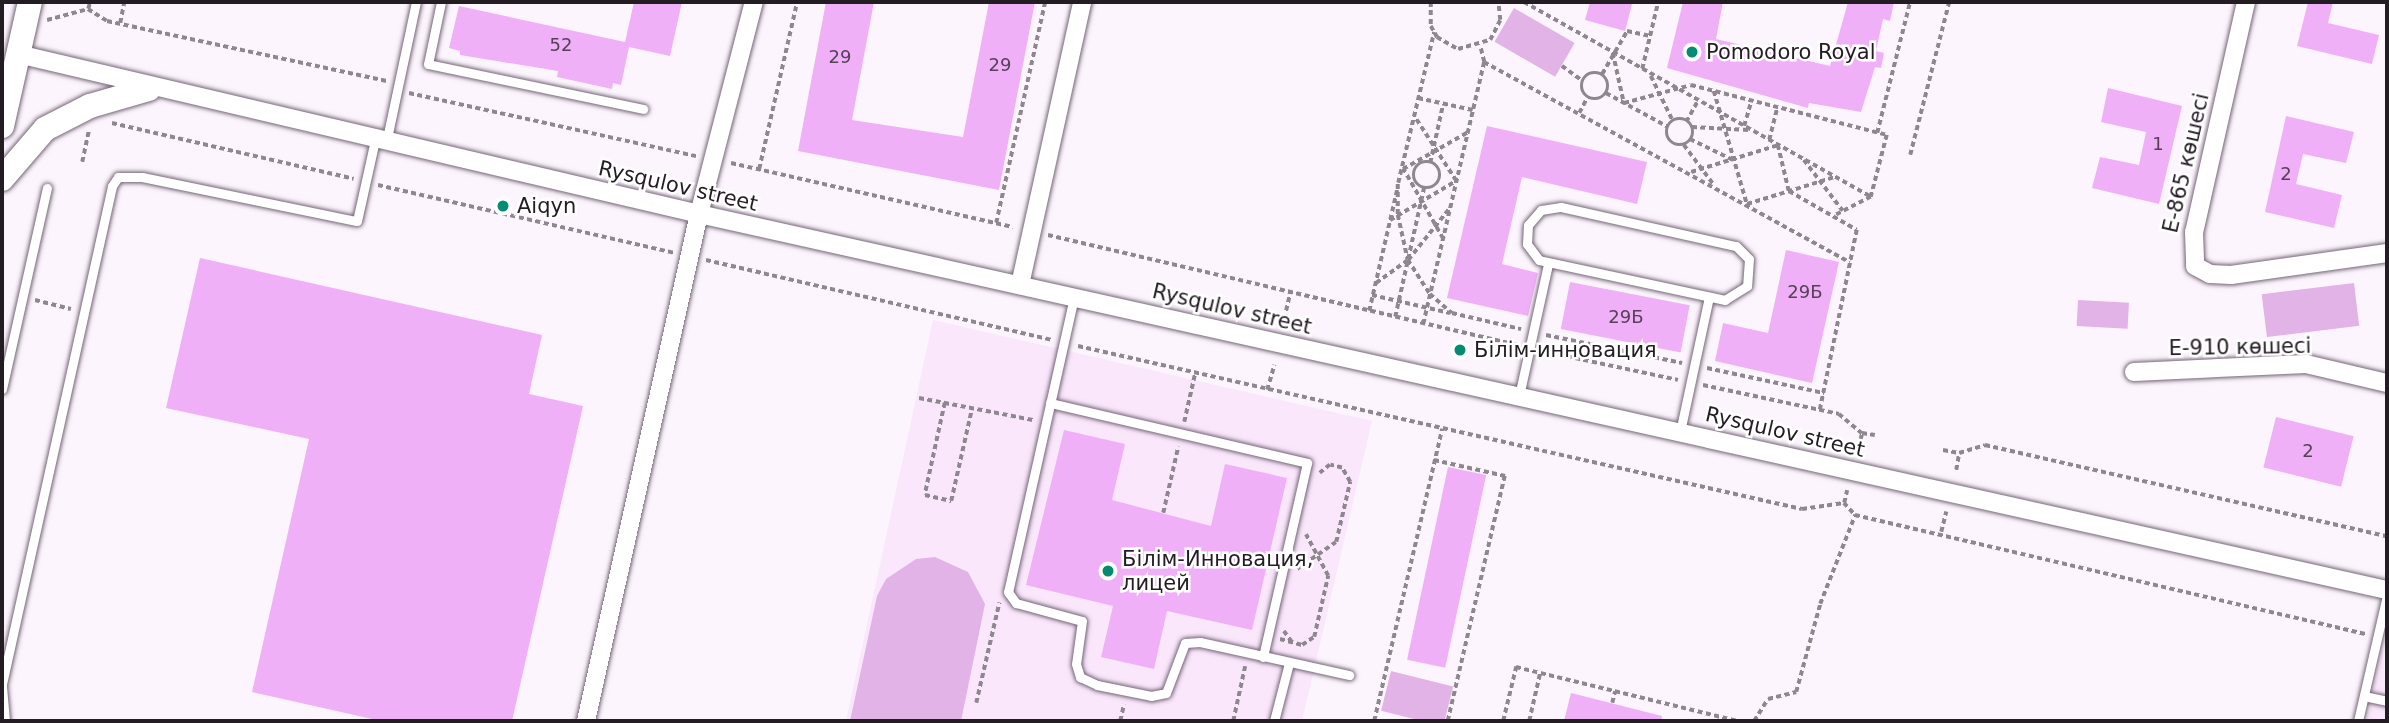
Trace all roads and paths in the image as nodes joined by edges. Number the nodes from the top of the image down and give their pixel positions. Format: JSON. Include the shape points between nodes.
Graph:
{"nodes":[{"id":1,"x":90,"y":2,"type":"edge"},
{"id":2,"x":124,"y":2,"type":"edge"},
{"id":3,"x":416,"y":2,"type":"edge"},
{"id":4,"x":441,"y":2,"type":"edge"},
{"id":5,"x":754,"y":2,"type":"edge"},
{"id":6,"x":796,"y":2,"type":"edge"},
{"id":7,"x":1045,"y":2,"type":"edge"},
{"id":8,"x":1082,"y":2,"type":"edge"},
{"id":9,"x":1431,"y":2,"type":"edge"},
{"id":10,"x":1498,"y":2,"type":"edge"},
{"id":11,"x":1524,"y":2,"type":"edge"},
{"id":12,"x":1658,"y":2,"type":"edge"},
{"id":13,"x":1910,"y":2,"type":"edge"},
{"id":14,"x":1949,"y":2,"type":"edge"},
{"id":15,"x":2246,"y":2,"type":"edge"},
{"id":16,"x":88,"y":9,"type":"junction"},
{"id":17,"x":34,"y":12,"type":"edge"},
{"id":18,"x":120,"y":23,"type":"junction"},
{"id":19,"x":1434,"y":32,"type":"junction"},
{"id":20,"x":1650,"y":36,"type":"junction"},
{"id":21,"x":1480,"y":46,"type":"junction"},
{"id":22,"x":10,"y":53,"type":"edge"},
{"id":23,"x":1613,"y":53,"type":"junction"},
{"id":24,"x":1484,"y":62,"type":"junction"},
{"id":25,"x":1562,"y":66,"type":"dead end"},
{"id":26,"x":1642,"y":69,"type":"junction"},
{"id":27,"x":1650,"y":73,"type":"junction"},
{"id":28,"x":1602,"y":74,"type":"junction"},
{"id":29,"x":1583,"y":80,"type":"junction"},
{"id":30,"x":1672,"y":86,"type":"junction"},
{"id":31,"x":398,"y":87,"type":"junction"},
{"id":32,"x":149,"y":89,"type":"junction"},
{"id":33,"x":1658,"y":91,"type":"junction"},
{"id":34,"x":1714,"y":91,"type":"junction"},
{"id":35,"x":1606,"y":93,"type":"junction"},
{"id":36,"x":1588,"y":96,"type":"junction"},
{"id":37,"x":1418,"y":98,"type":"junction"},
{"id":38,"x":1698,"y":100,"type":"junction"},
{"id":39,"x":1751,"y":101,"type":"junction"},
{"id":40,"x":1624,"y":103,"type":"junction"},
{"id":41,"x":1444,"y":104,"type":"junction"},
{"id":42,"x":1777,"y":108,"type":"junction"},
{"id":43,"x":643,"y":109,"type":"dead end"},
{"id":44,"x":1473,"y":110,"type":"junction"},
{"id":45,"x":1720,"y":112,"type":"junction"},
{"id":46,"x":1579,"y":113,"type":"junction"},
{"id":47,"x":1414,"y":116,"type":"junction"},
{"id":48,"x":1674,"y":121,"type":"junction"},
{"id":49,"x":1686,"y":121,"type":"junction"},
{"id":50,"x":2,"y":126,"type":"edge"},
{"id":51,"x":1744,"y":126,"type":"junction"},
{"id":52,"x":1668,"y":127,"type":"junction"},
{"id":53,"x":1692,"y":127,"type":"junction"},
{"id":54,"x":1725,"y":129,"type":"junction"},
{"id":55,"x":1751,"y":130,"type":"junction"},
{"id":56,"x":1468,"y":132,"type":"junction"},
{"id":57,"x":1877,"y":133,"type":"junction"},
{"id":58,"x":1690,"y":139,"type":"junction"},
{"id":59,"x":1769,"y":140,"type":"junction"},
{"id":60,"x":381,"y":142,"type":"junction"},
{"id":61,"x":1684,"y":145,"type":"junction"},
{"id":62,"x":1778,"y":145,"type":"junction"},
{"id":63,"x":1433,"y":150,"type":"junction"},
{"id":64,"x":1910,"y":155,"type":"dead end"},
{"id":65,"x":1803,"y":159,"type":"junction"},
{"id":66,"x":713,"y":160,"type":"junction"},
{"id":67,"x":1734,"y":160,"type":"junction"},
{"id":68,"x":82,"y":162,"type":"dead end"},
{"id":69,"x":1430,"y":163,"type":"junction"},
{"id":70,"x":759,"y":169,"type":"junction"},
{"id":71,"x":1703,"y":169,"type":"junction"},
{"id":72,"x":1689,"y":173,"type":"junction"},
{"id":73,"x":1835,"y":177,"type":"junction"},
{"id":74,"x":2,"y":179,"type":"edge"},
{"id":75,"x":1456,"y":181,"type":"junction"},
{"id":76,"x":1820,"y":181,"type":"junction"},
{"id":77,"x":366,"y":182,"type":"junction"},
{"id":78,"x":1398,"y":184,"type":"junction"},
{"id":79,"x":1424,"y":187,"type":"junction"},
{"id":80,"x":1716,"y":187,"type":"junction"},
{"id":81,"x":47,"y":188,"type":"dead end"},
{"id":82,"x":1789,"y":191,"type":"junction"},
{"id":83,"x":1871,"y":197,"type":"junction"},
{"id":84,"x":1421,"y":201,"type":"junction"},
{"id":85,"x":1747,"y":204,"type":"junction"},
{"id":86,"x":1450,"y":207,"type":"junction"},
{"id":87,"x":1843,"y":211,"type":"junction"},
{"id":88,"x":699,"y":214,"type":"junction"},
{"id":89,"x":1398,"y":215,"type":"junction"},
{"id":90,"x":1834,"y":216,"type":"junction"},
{"id":91,"x":1390,"y":220,"type":"junction"},
{"id":92,"x":996,"y":223,"type":"junction"},
{"id":93,"x":1435,"y":226,"type":"junction"},
{"id":94,"x":1032,"y":232,"type":"junction"},
{"id":95,"x":1443,"y":239,"type":"junction"},
{"id":96,"x":2387,"y":253,"type":"edge"},
{"id":97,"x":689,"y":257,"type":"junction"},
{"id":98,"x":1408,"y":260,"type":"junction"},
{"id":99,"x":1850,"y":262,"type":"junction"},
{"id":100,"x":1548,"y":264,"type":"junction"},
{"id":101,"x":1375,"y":284,"type":"junction"},
{"id":102,"x":1020,"y":285,"type":"junction"},
{"id":103,"x":1290,"y":292,"type":"junction"},
{"id":104,"x":1430,"y":294,"type":"junction"},
{"id":105,"x":1372,"y":295,"type":"junction"},
{"id":106,"x":1074,"y":297,"type":"junction"},
{"id":107,"x":1709,"y":297,"type":"junction"},
{"id":108,"x":22,"y":298,"type":"junction"},
{"id":109,"x":1399,"y":301,"type":"junction"},
{"id":110,"x":1427,"y":308,"type":"junction"},
{"id":111,"x":1369,"y":311,"type":"junction"},
{"id":112,"x":84,"y":312,"type":"junction"},
{"id":113,"x":1452,"y":313,"type":"junction"},
{"id":114,"x":1395,"y":317,"type":"junction"},
{"id":115,"x":1284,"y":319,"type":"dead end"},
{"id":116,"x":1423,"y":324,"type":"junction"},
{"id":117,"x":1533,"y":332,"type":"junction"},
{"id":118,"x":1063,"y":342,"type":"junction"},
{"id":119,"x":1530,"y":348,"type":"junction"},
{"id":120,"x":1274,"y":365,"type":"dead end"},
{"id":121,"x":1694,"y":366,"type":"junction"},
{"id":122,"x":2134,"y":372,"type":"dead end"},
{"id":123,"x":1691,"y":382,"type":"junction"},
{"id":124,"x":2387,"y":383,"type":"edge"},
{"id":125,"x":2,"y":388,"type":"edge"},
{"id":126,"x":1267,"y":390,"type":"junction"},
{"id":127,"x":1824,"y":393,"type":"junction"},
{"id":128,"x":1519,"y":396,"type":"junction"},
{"id":129,"x":919,"y":398,"type":"dead end"},
{"id":130,"x":945,"y":403,"type":"junction"},
{"id":131,"x":1050,"y":403,"type":"junction"},
{"id":132,"x":972,"y":408,"type":"junction"},
{"id":133,"x":1820,"y":410,"type":"junction"},
{"id":134,"x":1045,"y":422,"type":"junction"},
{"id":135,"x":1442,"y":429,"type":"junction"},
{"id":136,"x":1680,"y":432,"type":"junction"},
{"id":137,"x":1862,"y":433,"type":"junction"},
{"id":138,"x":1875,"y":435,"type":"dead end"},
{"id":139,"x":1858,"y":448,"type":"dead end"},
{"id":140,"x":1943,"y":450,"type":"dead end"},
{"id":141,"x":1959,"y":453,"type":"junction"},
{"id":142,"x":1434,"y":460,"type":"junction"},
{"id":143,"x":1956,"y":470,"type":"dead end"},
{"id":144,"x":1315,"y":486,"type":"dead end"},
{"id":145,"x":1847,"y":490,"type":"dead end"},
{"id":146,"x":1844,"y":503,"type":"junction"},
{"id":147,"x":1945,"y":512,"type":"dead end"},
{"id":148,"x":1854,"y":515,"type":"junction"},
{"id":149,"x":1308,"y":523,"type":"dead end"},
{"id":150,"x":1941,"y":532,"type":"junction"},
{"id":151,"x":2387,"y":536,"type":"edge"},
{"id":152,"x":1317,"y":555,"type":"junction"},
{"id":153,"x":1295,"y":580,"type":"dead end"},
{"id":154,"x":1007,"y":593,"type":"junction"},
{"id":155,"x":2387,"y":593,"type":"edge"},
{"id":156,"x":1286,"y":617,"type":"dead end"},
{"id":157,"x":1268,"y":636,"type":"junction"},
{"id":158,"x":2377,"y":637,"type":"junction"},
{"id":159,"x":1292,"y":642,"type":"junction"},
{"id":160,"x":1248,"y":654,"type":"junction"},
{"id":161,"x":1264,"y":657,"type":"junction"},
{"id":162,"x":1289,"y":663,"type":"junction"},
{"id":163,"x":1540,"y":673,"type":"junction"},
{"id":164,"x":1349,"y":675,"type":"dead end"},
{"id":165,"x":1615,"y":691,"type":"junction"},
{"id":166,"x":2364,"y":696,"type":"junction"},
{"id":167,"x":2387,"y":701,"type":"edge"},
{"id":168,"x":976,"y":703,"type":"dead end"},
{"id":169,"x":1612,"y":703,"type":"dead end"},
{"id":170,"x":5,"y":721,"type":"edge"},
{"id":171,"x":586,"y":721,"type":"edge"},
{"id":172,"x":1233,"y":721,"type":"edge"},
{"id":173,"x":1274,"y":721,"type":"edge"},
{"id":174,"x":1374,"y":721,"type":"edge"},
{"id":175,"x":1448,"y":721,"type":"edge"},
{"id":176,"x":1503,"y":721,"type":"edge"},
{"id":177,"x":1529,"y":721,"type":"edge"},
{"id":178,"x":1737,"y":721,"type":"edge"},
{"id":179,"x":1754,"y":721,"type":"edge"},
{"id":180,"x":2358,"y":721,"type":"edge"}],
"edges":[{"from":1,"to":16,"type":"path"},
{"from":2,"to":18,"type":"path"},
{"from":3,"to":31,"type":"lane"},
{"from":4,"to":43,"type":"lane","via":[[428,64]]},
{"from":5,"to":66,"type":"street"},
{"from":6,"to":70,"type":"path"},
{"from":7,"to":92,"type":"path"},
{"from":8,"to":94,"type":"street"},
{"from":9,"to":19,"type":"path"},
{"from":10,"to":21,"type":"path","via":[[1496,31]]},
{"from":11,"to":23,"type":"path"},
{"from":12,"to":20,"type":"path"},
{"from":13,"to":57,"type":"path"},
{"from":14,"to":64,"type":"path"},
{"from":15,"to":96,"type":"street","name":"Е-865 көшесі","via":[[2193,232],[2194,266],[2210,275],[2231,275]]},
{"from":16,"to":17,"type":"path"},
{"from":16,"to":18,"type":"path"},
{"from":17,"to":22,"type":"main road"},
{"from":18,"to":31,"type":"path","via":[[385,80]]},
{"from":19,"to":21,"type":"path","via":[[1458,49]]},
{"from":19,"to":37,"type":"path"},
{"from":20,"to":23,"type":"path","via":[[1628,31]]},
{"from":20,"to":26,"type":"path"},
{"from":21,"to":24,"type":"path"},
{"from":22,"to":32,"type":"street","name":"Rysqulov street"},
{"from":22,"to":50,"type":"main road"},
{"from":23,"to":26,"type":"path"},
{"from":23,"to":28,"type":"path"},
{"from":23,"to":40,"type":"path"},
{"from":24,"to":44,"type":"path"},
{"from":24,"to":46,"type":"path"},
{"from":25,"to":29,"type":"path"},
{"from":26,"to":27,"type":"path"},
{"from":27,"to":30,"type":"path"},
{"from":27,"to":33,"type":"path"},
{"from":28,"to":29,"type":"path","via":[[1589,74]]},
{"from":28,"to":35,"type":"path"},
{"from":29,"to":36,"type":"path"},
{"from":30,"to":33,"type":"path"},
{"from":30,"to":34,"type":"path"},
{"from":30,"to":38,"type":"path"},
{"from":31,"to":60,"type":"lane"},
{"from":31,"to":66,"type":"path","via":[[417,96]]},
{"from":32,"to":60,"type":"street","name":"Rysqulov street"},
{"from":32,"to":74,"type":"main road","via":[[90,106],[45,129]]},
{"from":33,"to":40,"type":"path"},
{"from":33,"to":48,"type":"path"},
{"from":34,"to":39,"type":"path"},
{"from":34,"to":45,"type":"path"},
{"from":35,"to":36,"type":"path"},
{"from":35,"to":40,"type":"path"},
{"from":36,"to":46,"type":"path"},
{"from":37,"to":41,"type":"path"},
{"from":37,"to":47,"type":"path"},
{"from":38,"to":45,"type":"path"},
{"from":38,"to":49,"type":"path"},
{"from":39,"to":42,"type":"path"},
{"from":39,"to":51,"type":"path"},
{"from":40,"to":52,"type":"path"},
{"from":41,"to":44,"type":"path"},
{"from":41,"to":63,"type":"path"},
{"from":42,"to":57,"type":"path"},
{"from":42,"to":59,"type":"path"},
{"from":44,"to":56,"type":"path"},
{"from":45,"to":51,"type":"path"},
{"from":45,"to":54,"type":"path"},
{"from":46,"to":72,"type":"path"},
{"from":47,"to":63,"type":"path"},
{"from":47,"to":78,"type":"path"},
{"from":48,"to":49,"type":"path"},
{"from":48,"to":52,"type":"path"},
{"from":49,"to":53,"type":"path"},
{"from":51,"to":55,"type":"path"},
{"from":52,"to":61,"type":"path","via":[[1669,140]]},
{"from":53,"to":54,"type":"path"},
{"from":53,"to":58,"type":"path"},
{"from":54,"to":55,"type":"path"},
{"from":54,"to":67,"type":"path"},
{"from":55,"to":59,"type":"path"},
{"from":56,"to":63,"type":"path"},
{"from":56,"to":75,"type":"path"},
{"from":57,"to":83,"type":"path","via":[[1887,135]]},
{"from":58,"to":61,"type":"path"},
{"from":58,"to":67,"type":"path"},
{"from":59,"to":62,"type":"path"},
{"from":60,"to":77,"type":"lane"},
{"from":60,"to":88,"type":"street","name":"Rysqulov street"},
{"from":61,"to":71,"type":"path"},
{"from":62,"to":65,"type":"path"},
{"from":62,"to":67,"type":"path"},
{"from":62,"to":82,"type":"path"},
{"from":63,"to":69,"type":"path"},
{"from":63,"to":75,"type":"path"},
{"from":63,"to":84,"type":"path","via":[[1403,169]]},
{"from":65,"to":73,"type":"path"},
{"from":65,"to":76,"type":"path"},
{"from":66,"to":70,"type":"path"},
{"from":66,"to":88,"type":"street"},
{"from":67,"to":71,"type":"path"},
{"from":67,"to":85,"type":"path"},
{"from":68,"to":77,"type":"path","via":[[89,130],[110,122]]},
{"from":69,"to":79,"type":"path","via":[[1418,167],[1415,174]]},
{"from":69,"to":79,"type":"path","via":[[1440,178]]},
{"from":70,"to":92,"type":"path"},
{"from":71,"to":72,"type":"path"},
{"from":71,"to":80,"type":"path"},
{"from":72,"to":80,"type":"path"},
{"from":73,"to":76,"type":"path"},
{"from":73,"to":83,"type":"path"},
{"from":75,"to":84,"type":"path"},
{"from":75,"to":86,"type":"path"},
{"from":76,"to":82,"type":"path"},
{"from":76,"to":87,"type":"path"},
{"from":77,"to":97,"type":"path"},
{"from":77,"to":112,"type":"lane","via":[[357,221],[142,177],[118,177]]},
{"from":78,"to":89,"type":"path"},
{"from":78,"to":91,"type":"path"},
{"from":79,"to":84,"type":"path"},
{"from":80,"to":85,"type":"path"},
{"from":81,"to":108,"type":"lane"},
{"from":82,"to":85,"type":"path"},
{"from":82,"to":90,"type":"path"},
{"from":83,"to":87,"type":"path"},
{"from":84,"to":89,"type":"path"},
{"from":84,"to":93,"type":"path"},
{"from":84,"to":98,"type":"path"},
{"from":85,"to":99,"type":"path"},
{"from":86,"to":93,"type":"path"},
{"from":86,"to":95,"type":"path"},
{"from":87,"to":90,"type":"path"},
{"from":88,"to":97,"type":"street"},
{"from":88,"to":102,"type":"street","name":"Rysqulov street"},
{"from":89,"to":91,"type":"path"},
{"from":89,"to":98,"type":"path"},
{"from":90,"to":99,"type":"path","via":[[1857,230]]},
{"from":91,"to":101,"type":"path"},
{"from":92,"to":94,"type":"path"},
{"from":93,"to":95,"type":"path"},
{"from":93,"to":98,"type":"path"},
{"from":94,"to":102,"type":"street"},
{"from":94,"to":103,"type":"path"},
{"from":95,"to":104,"type":"path"},
{"from":97,"to":118,"type":"path"},
{"from":97,"to":171,"type":"street"},
{"from":98,"to":101,"type":"path"},
{"from":98,"to":104,"type":"path"},
{"from":98,"to":109,"type":"path"},
{"from":99,"to":127,"type":"path"},
{"from":100,"to":107,"type":"lane"},
{"from":100,"to":107,"type":"lane","via":[[1532,253],[1528,225],[1541,210],[1561,207],[1737,246],[1749,259],[1747,286],[1734,298]]},
{"from":100,"to":117,"type":"lane"},
{"from":101,"to":105,"type":"path"},
{"from":102,"to":106,"type":"street","name":"Rysqulov street"},
{"from":103,"to":111,"type":"path"},
{"from":103,"to":115,"type":"path"},
{"from":104,"to":110,"type":"path"},
{"from":104,"to":113,"type":"path"},
{"from":105,"to":109,"type":"path"},
{"from":105,"to":111,"type":"path"},
{"from":106,"to":118,"type":"lane"},
{"from":106,"to":128,"type":"street","name":"Rysqulov street"},
{"from":107,"to":121,"type":"lane"},
{"from":108,"to":112,"type":"path"},
{"from":108,"to":125,"type":"lane"},
{"from":109,"to":110,"type":"path"},
{"from":109,"to":114,"type":"path"},
{"from":110,"to":113,"type":"path"},
{"from":110,"to":116,"type":"path"},
{"from":111,"to":114,"type":"path"},
{"from":112,"to":170,"type":"lane","via":[[2,684]]},
{"from":113,"to":117,"type":"path"},
{"from":114,"to":116,"type":"path"},
{"from":116,"to":119,"type":"path"},
{"from":117,"to":119,"type":"lane"},
{"from":117,"to":121,"type":"path"},
{"from":118,"to":126,"type":"path"},
{"from":118,"to":131,"type":"lane"},
{"from":119,"to":123,"type":"path"},
{"from":119,"to":128,"type":"lane"},
{"from":120,"to":126,"type":"path"},
{"from":121,"to":123,"type":"lane"},
{"from":121,"to":127,"type":"path"},
{"from":122,"to":124,"type":"street","name":"Е-910 көшесі","via":[[2306,365]]},
{"from":123,"to":133,"type":"path"},
{"from":123,"to":136,"type":"lane"},
{"from":126,"to":135,"type":"path"},
{"from":127,"to":133,"type":"path"},
{"from":128,"to":136,"type":"street","name":"Rysqulov street"},
{"from":129,"to":130,"type":"path"},
{"from":130,"to":132,"type":"path"},
{"from":130,"to":132,"type":"path","via":[[926,495],[951,500]]},
{"from":131,"to":134,"type":"lane"},
{"from":131,"to":157,"type":"lane","via":[[1307,463]]},
{"from":132,"to":134,"type":"path"},
{"from":133,"to":137,"type":"path","via":[[1839,414]]},
{"from":134,"to":154,"type":"lane"},
{"from":135,"to":142,"type":"path"},
{"from":135,"to":146,"type":"path","via":[[1802,509]]},
{"from":136,"to":155,"type":"street","name":"Rysqulov street"},
{"from":137,"to":138,"type":"path"},
{"from":137,"to":139,"type":"path"},
{"from":140,"to":141,"type":"path"},
{"from":141,"to":143,"type":"path"},
{"from":141,"to":151,"type":"path","via":[[1985,445]]},
{"from":142,"to":174,"type":"path"},
{"from":142,"to":175,"type":"path","via":[[1505,476]]},
{"from":144,"to":152,"type":"path","via":[[1318,474],[1330,465],[1342,468],[1350,482],[1336,542]]},
{"from":145,"to":146,"type":"path"},
{"from":146,"to":148,"type":"path"},
{"from":147,"to":150,"type":"path"},
{"from":148,"to":150,"type":"path"},
{"from":148,"to":179,"type":"path","via":[[1820,604],[1796,692],[1768,699]]},
{"from":149,"to":152,"type":"path","via":[[1305,535]]},
{"from":150,"to":158,"type":"path","via":[[1983,547]]},
{"from":152,"to":153,"type":"path","via":[[1298,568]]},
{"from":152,"to":159,"type":"path","via":[[1328,576],[1314,637],[1302,645]]},
{"from":154,"to":160,"type":"lane","via":[[1016,603],[1082,621],[1076,664],[1080,677],[1097,685],[1150,696],[1166,693],[1185,643]]},
{"from":154,"to":168,"type":"path","via":[[1001,596]]},
{"from":155,"to":158,"type":"lane"},
{"from":156,"to":159,"type":"path","via":[[1283,629]]},
{"from":157,"to":159,"type":"path"},
{"from":157,"to":161,"type":"lane"},
{"from":158,"to":166,"type":"lane"},
{"from":160,"to":161,"type":"lane"},
{"from":160,"to":172,"type":"path"},
{"from":161,"to":162,"type":"lane"},
{"from":162,"to":164,"type":"lane"},
{"from":162,"to":173,"type":"lane"},
{"from":163,"to":165,"type":"path"},
{"from":163,"to":176,"type":"path","via":[[1516,667]]},
{"from":163,"to":177,"type":"path"},
{"from":165,"to":169,"type":"path"},
{"from":165,"to":178,"type":"path"},
{"from":166,"to":167,"type":"lane"},
{"from":166,"to":180,"type":"lane"}]}
